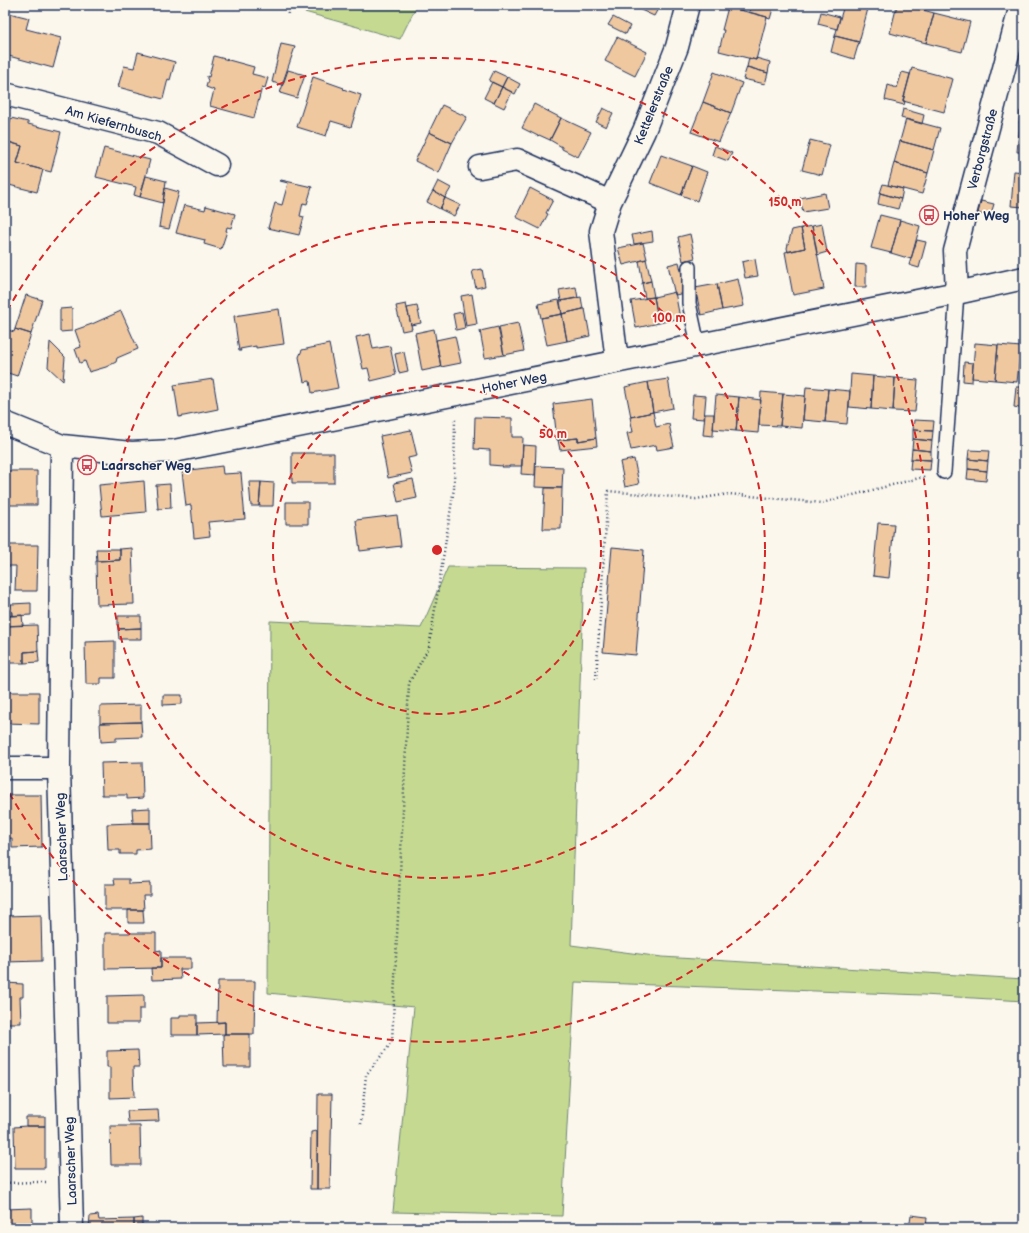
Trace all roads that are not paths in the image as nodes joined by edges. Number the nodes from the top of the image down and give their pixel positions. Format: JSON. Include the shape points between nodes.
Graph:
{"nodes":[{"id":1,"x":688,"y":5,"type":"edge"},
{"id":2,"x":1021,"y":5,"type":"edge"},
{"id":3,"x":5,"y":94,"type":"edge"},
{"id":4,"x":217,"y":166,"type":"dead end"},
{"id":5,"x":480,"y":167,"type":"dead end"},
{"id":6,"x":610,"y":202,"type":"junction"},
{"id":7,"x":689,"y":268,"type":"dead end"},
{"id":8,"x":1024,"y":278,"type":"edge"},
{"id":9,"x":957,"y":294,"type":"junction"},
{"id":10,"x":698,"y":345,"type":"junction"},
{"id":11,"x":617,"y":361,"type":"junction"},
{"id":12,"x":5,"y":423,"type":"edge"},
{"id":13,"x":62,"y":446,"type":"junction"},
{"id":14,"x":944,"y":472,"type":"road end"},
{"id":15,"x":5,"y":768,"type":"edge"},
{"id":16,"x":59,"y":768,"type":"junction"},
{"id":17,"x":72,"y":1228,"type":"edge"}],
"edges":[{"from":1,"to":6,"type":"street","name":"Kettelerstraße","via":[[677,46],[644,131]]},
{"from":2,"to":9,"type":"street","name":"Verborgstraße","via":[[955,251]]},
{"from":3,"to":4,"type":"street","name":"Am Kiefernbusch","via":[[158,133]]},
{"from":5,"to":6,"type":"street","via":[[517,160]]},
{"from":6,"to":11,"type":"street","name":"Kettelerstraße","via":[[601,231]]},
{"from":7,"to":10,"type":"lane","via":[[689,303]]},
{"from":8,"to":9,"type":"street","name":"Hoher Weg"},
{"from":9,"to":10,"type":"street","name":"Hoher Weg"},
{"from":9,"to":14,"type":"lane"},
{"from":10,"to":11,"type":"street","name":"Hoher Weg"},
{"from":11,"to":13,"type":"street","name":"Hoher Weg","via":[[174,451],[131,453]]},
{"from":12,"to":13,"type":"street","name":"Hoher Weg"},
{"from":13,"to":16,"type":"street","name":"Laarscher Weg"},
{"from":15,"to":16,"type":"street"},
{"from":16,"to":17,"type":"street","name":"Laarscher Weg"}]}
